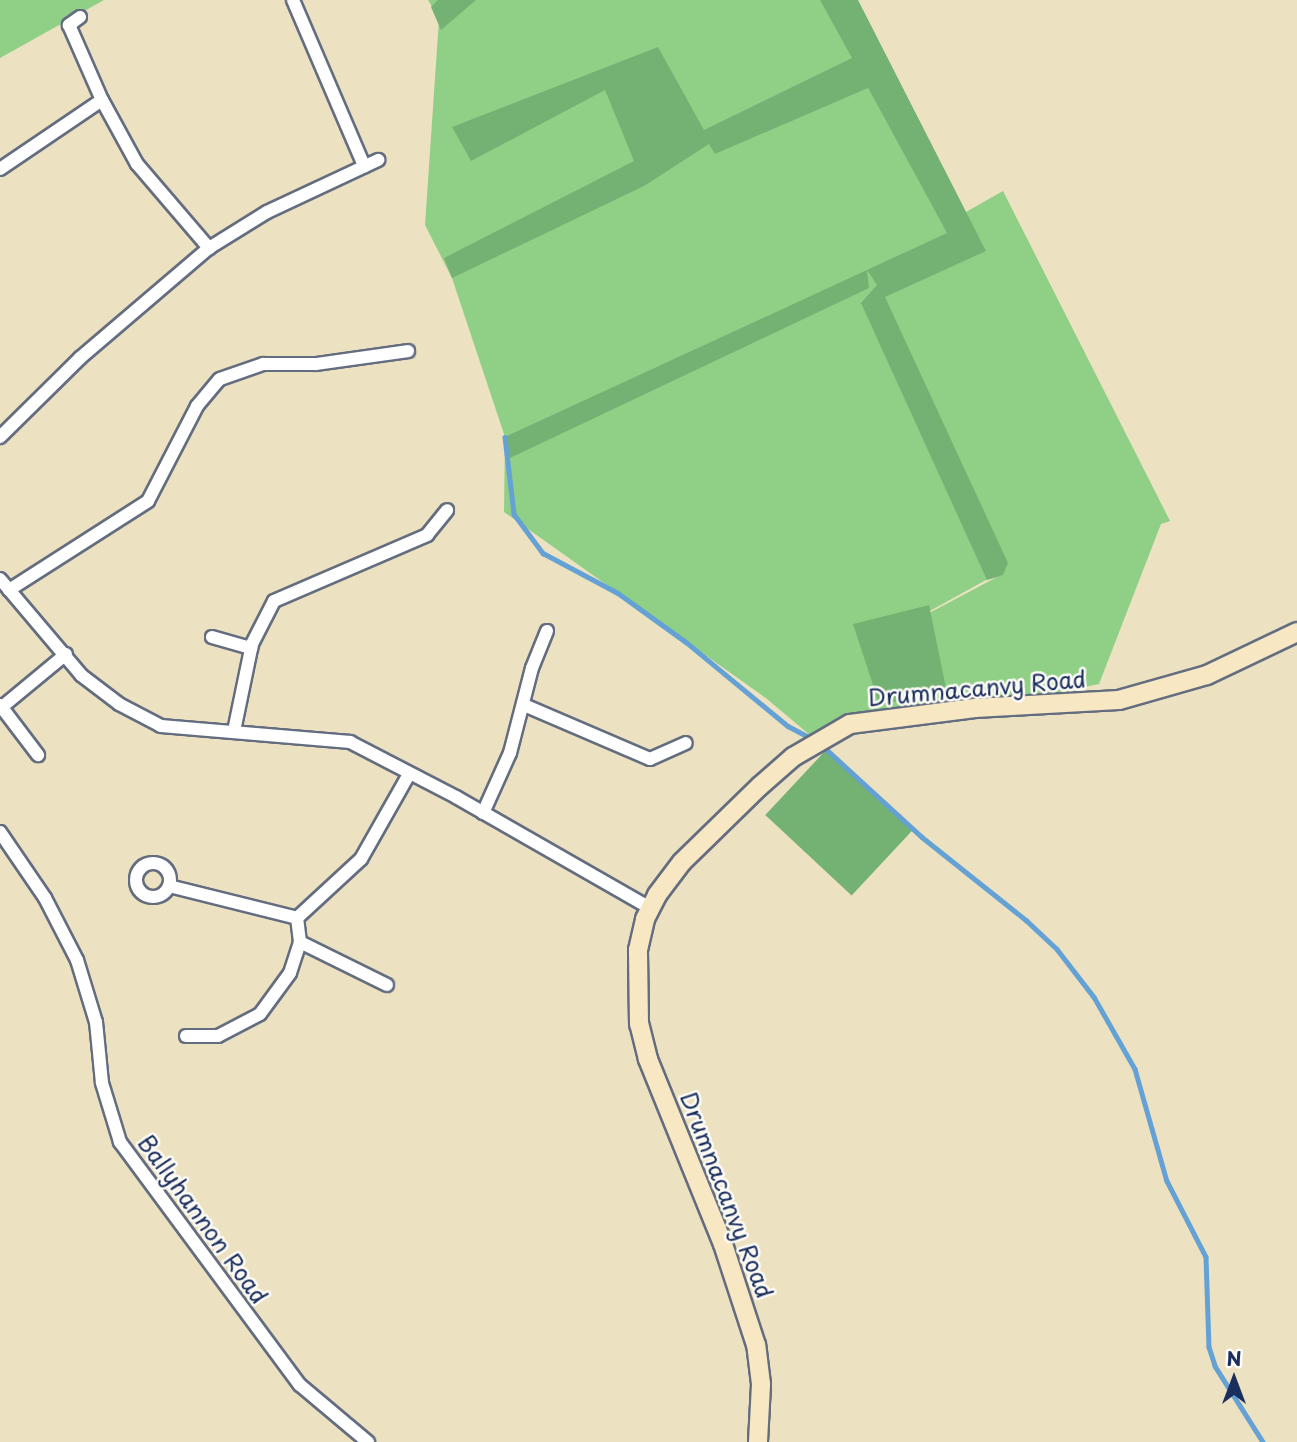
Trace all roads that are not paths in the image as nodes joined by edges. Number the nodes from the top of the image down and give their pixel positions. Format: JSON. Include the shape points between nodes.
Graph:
{"nodes":[{"id":1,"x":293,"y":0,"type":"edge"},
{"id":2,"x":80,"y":17,"type":"dead end"},
{"id":3,"x":102,"y":100,"type":"junction"},
{"id":4,"x":378,"y":160,"type":"dead end"},
{"id":5,"x":364,"y":166,"type":"junction"},
{"id":6,"x":0,"y":169,"type":"edge"},
{"id":7,"x":209,"y":248,"type":"junction"},
{"id":8,"x":408,"y":351,"type":"dead end"},
{"id":9,"x":0,"y":437,"type":"edge"},
{"id":10,"x":447,"y":510,"type":"dead end"},
{"id":11,"x":0,"y":579,"type":"edge"},
{"id":12,"x":9,"y":590,"type":"junction"},
{"id":13,"x":547,"y":631,"type":"dead end"},
{"id":14,"x":1297,"y":632,"type":"edge"},
{"id":15,"x":212,"y":637,"type":"dead end"},
{"id":16,"x":251,"y":648,"type":"junction"},
{"id":17,"x":66,"y":654,"type":"junction"},
{"id":18,"x":524,"y":705,"type":"junction"},
{"id":19,"x":1,"y":706,"type":"edge"},
{"id":20,"x":234,"y":731,"type":"junction"},
{"id":21,"x":686,"y":743,"type":"dead end"},
{"id":22,"x":38,"y":755,"type":"dead end"},
{"id":23,"x":410,"y":774,"type":"junction"},
{"id":24,"x":483,"y":813,"type":"junction"},
{"id":25,"x":0,"y":831,"type":"edge"},
{"id":26,"x":169,"y":886,"type":"dead end"},
{"id":27,"x":650,"y":908,"type":"junction"},
{"id":28,"x":297,"y":918,"type":"junction"},
{"id":29,"x":300,"y":942,"type":"junction"},
{"id":30,"x":387,"y":985,"type":"dead end"},
{"id":31,"x":186,"y":1036,"type":"dead end"},
{"id":32,"x":368,"y":1442,"type":"edge"},
{"id":33,"x":758,"y":1442,"type":"edge"}],
"edges":[{"from":1,"to":5,"type":"street"},
{"from":2,"to":3,"type":"street","via":[[69,25]]},
{"from":3,"to":6,"type":"street"},
{"from":3,"to":7,"type":"street","via":[[138,163]]},
{"from":4,"to":5,"type":"street"},
{"from":5,"to":7,"type":"street","via":[[267,212]]},
{"from":7,"to":9,"type":"street","via":[[80,358]]},
{"from":8,"to":12,"type":"street","via":[[316,364],[263,364],[220,379],[197,406],[148,500]]},
{"from":10,"to":16,"type":"street","via":[[427,535],[274,601]]},
{"from":11,"to":12,"type":"street"},
{"from":12,"to":17,"type":"street"},
{"from":13,"to":18,"type":"street"},
{"from":14,"to":27,"type":"main road","name":"Drumnacanvy Road","via":[[1207,675],[1119,700],[975,708],[850,724],[801,751],[760,786],[682,862]]},
{"from":15,"to":16,"type":"street"},
{"from":16,"to":20,"type":"street"},
{"from":17,"to":19,"type":"street"},
{"from":17,"to":20,"type":"street","via":[[81,675],[118,704],[161,726]]},
{"from":18,"to":21,"type":"street","via":[[650,759]]},
{"from":18,"to":24,"type":"street"},
{"from":19,"to":22,"type":"street"},
{"from":20,"to":23,"type":"street","via":[[350,742]]},
{"from":23,"to":24,"type":"street"},
{"from":23,"to":28,"type":"street","via":[[361,859]]},
{"from":24,"to":27,"type":"street"},
{"from":25,"to":32,"type":"street","name":"Ballyhannon Road","via":[[45,898],[77,960],[96,1022],[102,1083],[120,1142],[300,1385]]},
{"from":26,"to":28,"type":"street"},
{"from":27,"to":33,"type":"main road","name":"Drumnacanvy Road","via":[[638,950],[639,1024],[657,1081],[723,1244],[756,1345],[761,1384]]},
{"from":28,"to":29,"type":"street"},
{"from":29,"to":30,"type":"street"},
{"from":29,"to":31,"type":"street","via":[[290,973],[260,1014],[218,1036]]}]}
